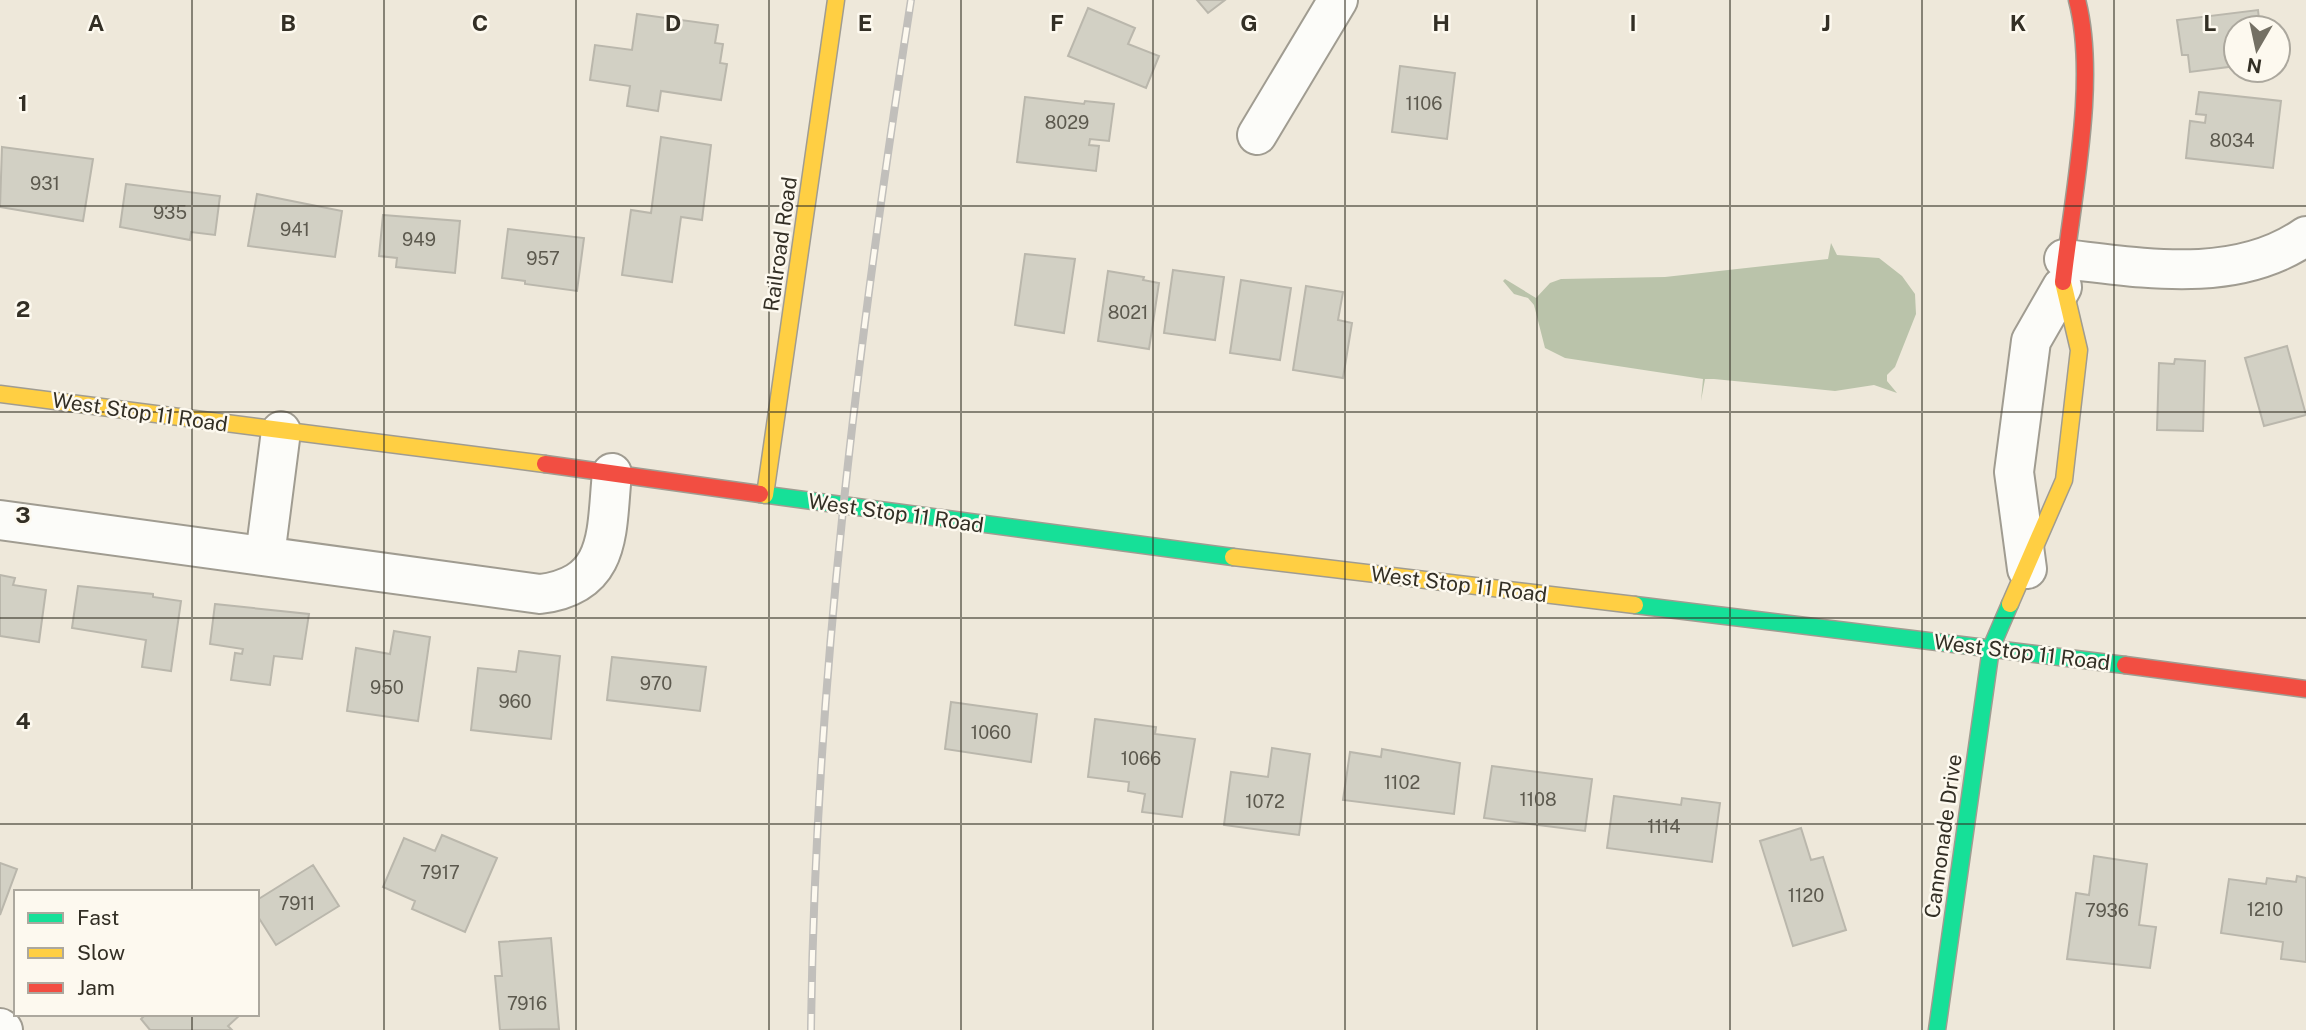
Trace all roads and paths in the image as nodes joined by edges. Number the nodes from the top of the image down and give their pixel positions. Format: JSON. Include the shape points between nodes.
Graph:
{"nodes":[{"id":1,"x":836,"y":0,"type":"edge"},
{"id":2,"x":1338,"y":0,"type":"edge"},
{"id":3,"x":2077,"y":0,"type":"edge"},
{"id":4,"x":1257,"y":135,"type":"dead end"},
{"id":5,"x":2306,"y":236,"type":"edge"},
{"id":6,"x":2063,"y":273,"type":"junction"},
{"id":7,"x":0,"y":394,"type":"edge"},
{"id":8,"x":281,"y":431,"type":"junction"},
{"id":9,"x":612,"y":473,"type":"junction"},
{"id":10,"x":765,"y":495,"type":"junction"},
{"id":11,"x":0,"y":520,"type":"edge"},
{"id":12,"x":265,"y":556,"type":"junction"},
{"id":13,"x":2027,"y":569,"type":"junction"},
{"id":14,"x":1991,"y":648,"type":"junction"},
{"id":15,"x":2306,"y":689,"type":"edge"},
{"id":16,"x":1937,"y":1030,"type":"edge"}],
"edges":[{"from":1,"to":10,"type":"main road","name":"Railroad Road"},
{"from":2,"to":4,"type":"street"},
{"from":3,"to":6,"type":"main road","via":[[2083,23],[2083,107]]},
{"from":5,"to":6,"type":"street","via":[[2236,265]]},
{"from":6,"to":13,"type":"street","via":[[2031,341],[2014,472]]},
{"from":6,"to":13,"type":"main road","name":"Cannonade Drive","via":[[2079,350],[2064,480]]},
{"from":7,"to":8,"type":"main road","name":"West Stop 11 Road"},
{"from":8,"to":9,"type":"main road","name":"West Stop 11 Road"},
{"from":8,"to":12,"type":"street"},
{"from":9,"to":10,"type":"main road","name":"West Stop 11 Road"},
{"from":9,"to":12,"type":"street","via":[[601,557],[590,574],[560,592],[540,594]]},
{"from":10,"to":14,"type":"main road","name":"West Stop 11 Road","via":[[1095,540]]},
{"from":11,"to":12,"type":"street"},
{"from":13,"to":14,"type":"main road","name":"Cannonade Drive"},
{"from":14,"to":15,"type":"main road","name":"West Stop 11 Road"},
{"from":14,"to":16,"type":"main road","name":"Cannonade Drive"}]}
